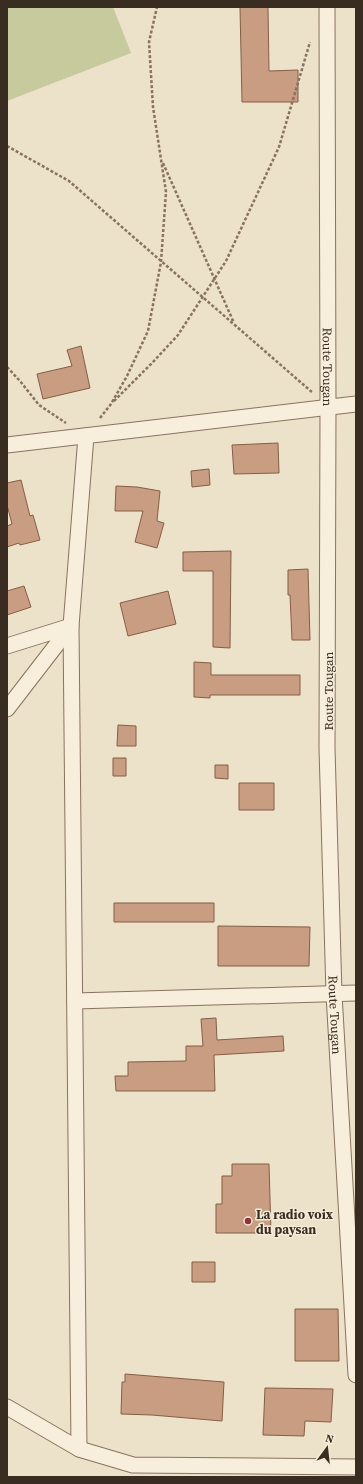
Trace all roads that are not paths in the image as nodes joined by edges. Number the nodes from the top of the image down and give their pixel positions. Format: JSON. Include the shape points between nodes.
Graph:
{"nodes":[{"id":1,"x":327,"y":7,"type":"edge"},
{"id":2,"x":356,"y":404,"type":"edge"},
{"id":3,"x":328,"y":406,"type":"junction"},
{"id":4,"x":86,"y":436,"type":"junction"},
{"id":5,"x":7,"y":445,"type":"edge"},
{"id":6,"x":71,"y":626,"type":"junction"},
{"id":7,"x":7,"y":646,"type":"edge"},
{"id":8,"x":7,"y":709,"type":"edge"},
{"id":9,"x":356,"y":993,"type":"edge"},
{"id":10,"x":334,"y":994,"type":"junction"},
{"id":11,"x":75,"y":1001,"type":"junction"},
{"id":12,"x":356,"y":1375,"type":"edge"},
{"id":13,"x":7,"y":1407,"type":"edge"},
{"id":14,"x":79,"y":1449,"type":"junction"},
{"id":15,"x":356,"y":1467,"type":"edge"}],
"edges":[{"from":1,"to":3,"type":"street","name":"Route Tougan"},
{"from":2,"to":3,"type":"street"},
{"from":3,"to":4,"type":"street"},
{"from":3,"to":10,"type":"street","name":"Route Tougan","via":[[327,748]]},
{"from":4,"to":5,"type":"street"},
{"from":4,"to":6,"type":"street"},
{"from":6,"to":7,"type":"street"},
{"from":6,"to":8,"type":"street"},
{"from":6,"to":11,"type":"street"},
{"from":9,"to":10,"type":"street"},
{"from":10,"to":11,"type":"street"},
{"from":10,"to":12,"type":"street","name":"Route Tougan"},
{"from":11,"to":14,"type":"street"},
{"from":13,"to":14,"type":"street"},
{"from":14,"to":15,"type":"street","via":[[133,1465]]}]}
